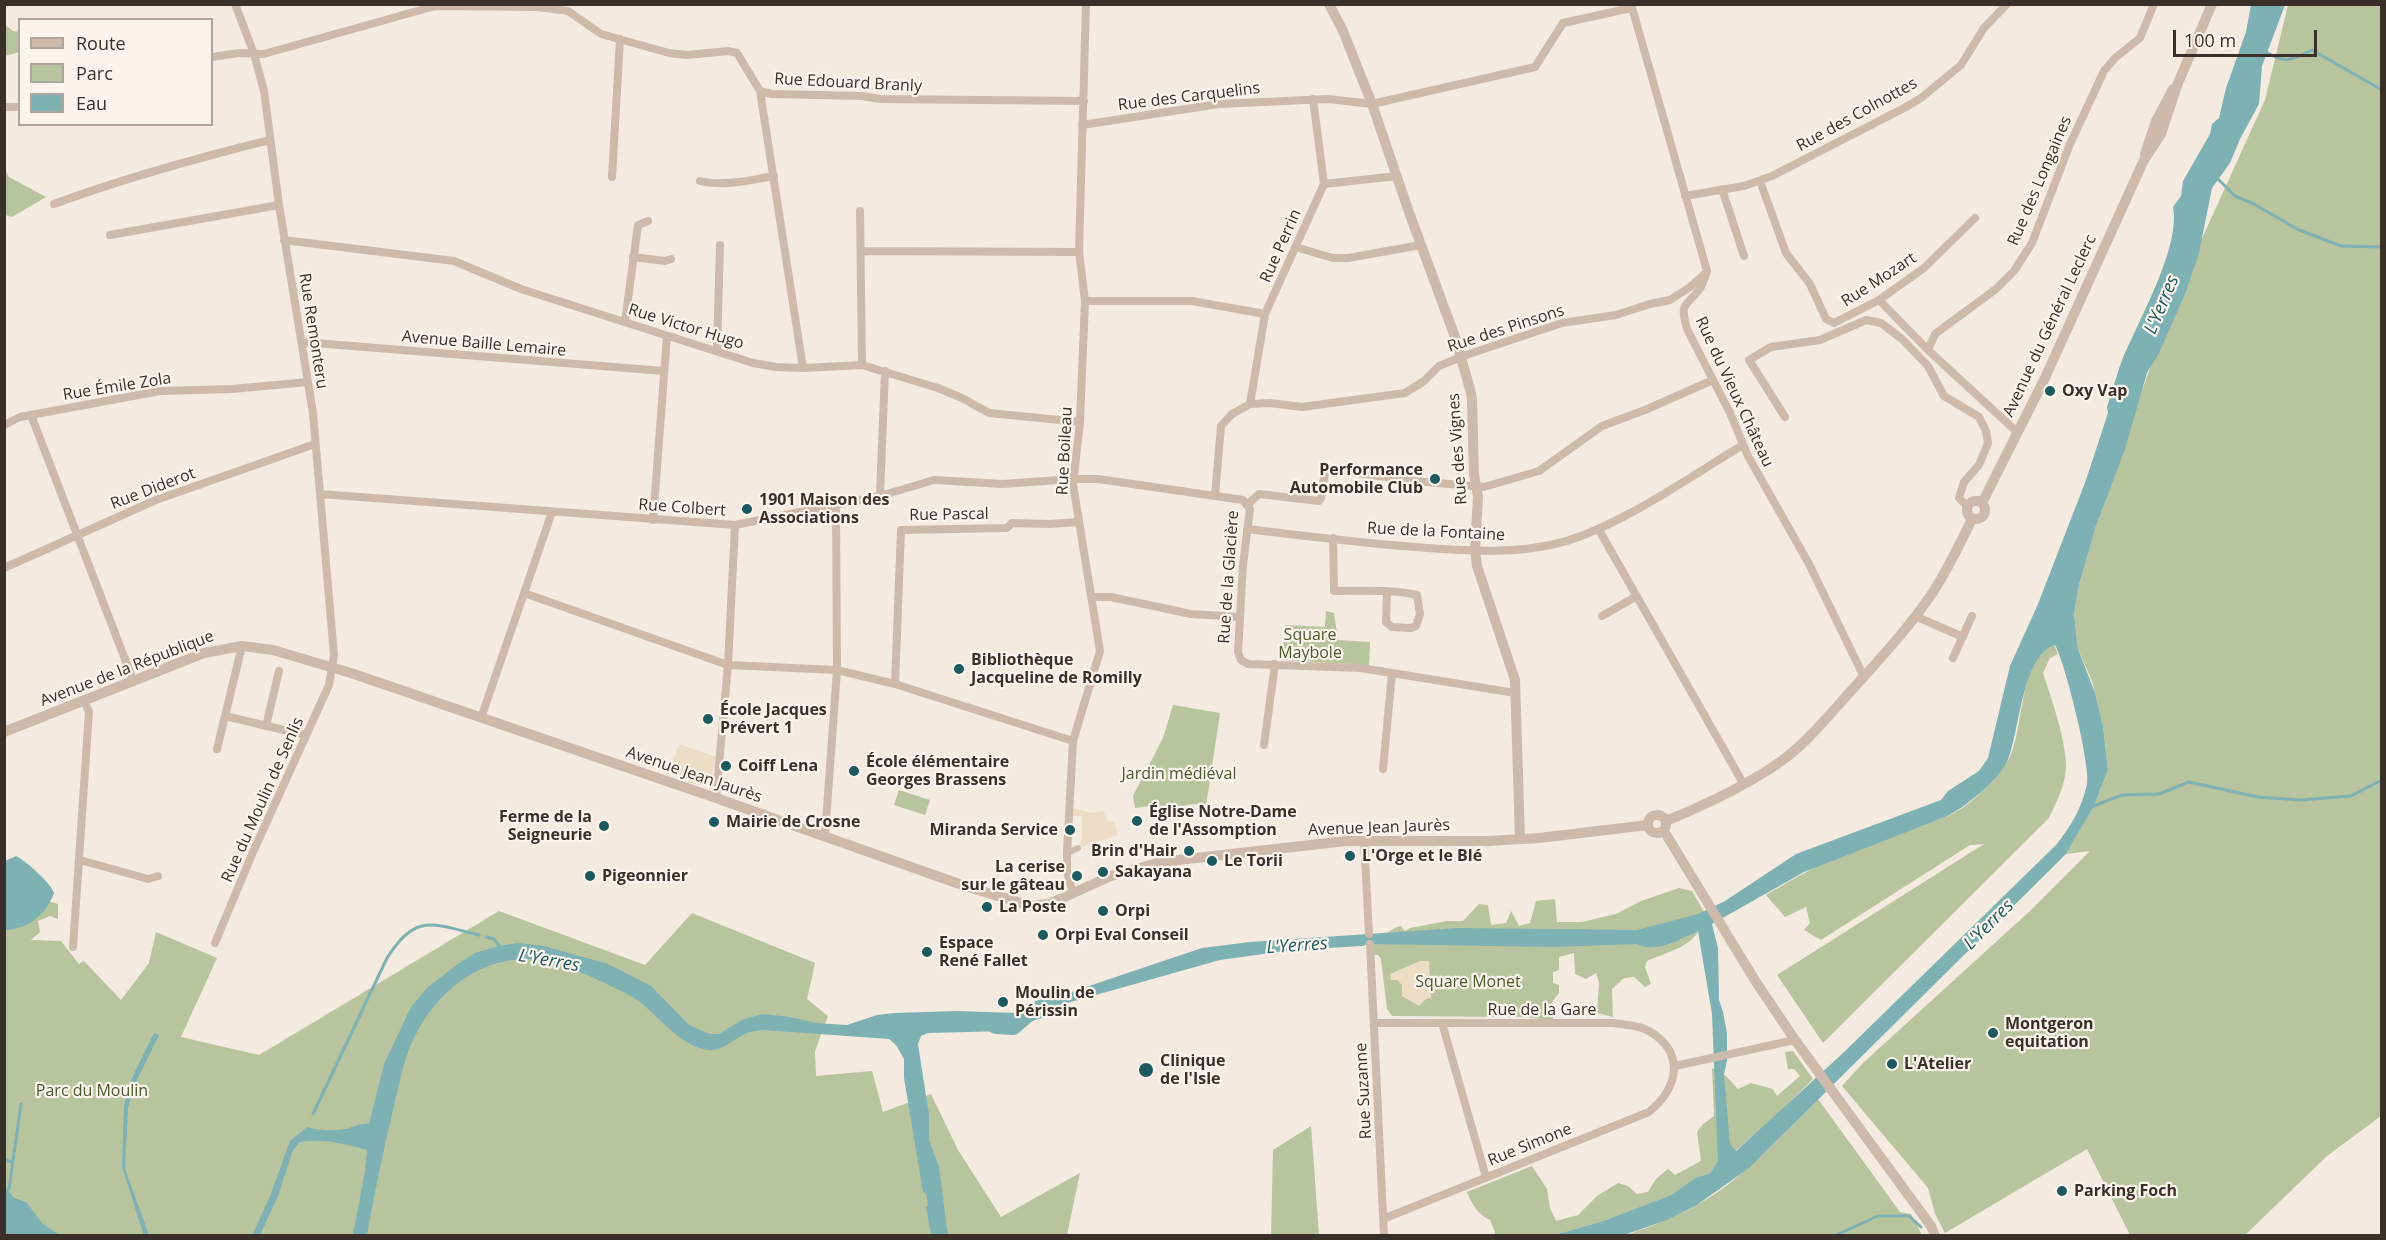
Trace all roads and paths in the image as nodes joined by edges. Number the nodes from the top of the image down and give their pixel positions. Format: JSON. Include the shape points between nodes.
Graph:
{"nodes":[{"id":1,"x":236,"y":4,"type":"edge"},
{"id":2,"x":1086,"y":4,"type":"edge"},
{"id":3,"x":1329,"y":4,"type":"edge"},
{"id":4,"x":2007,"y":4,"type":"edge"},
{"id":5,"x":2154,"y":4,"type":"edge"},
{"id":6,"x":2212,"y":4,"type":"edge"},
{"id":7,"x":1631,"y":6,"type":"edge"},
{"id":8,"x":620,"y":39,"type":"junction"},
{"id":9,"x":254,"y":54,"type":"junction"},
{"id":10,"x":213,"y":57,"type":"edge"},
{"id":11,"x":760,"y":91,"type":"junction"},
{"id":12,"x":1313,"y":99,"type":"junction"},
{"id":13,"x":1084,"y":101,"type":"junction"},
{"id":14,"x":1372,"y":104,"type":"junction"},
{"id":15,"x":1082,"y":125,"type":"junction"},
{"id":16,"x":270,"y":140,"type":"junction"},
{"id":17,"x":774,"y":176,"type":"junction"},
{"id":18,"x":1397,"y":176,"type":"junction"},
{"id":19,"x":612,"y":177,"type":"dead end"},
{"id":20,"x":700,"y":181,"type":"dead end"},
{"id":21,"x":1760,"y":181,"type":"junction"},
{"id":22,"x":1324,"y":184,"type":"junction"},
{"id":23,"x":1722,"y":189,"type":"junction"},
{"id":24,"x":1685,"y":196,"type":"junction"},
{"id":25,"x":54,"y":204,"type":"dead end"},
{"id":26,"x":279,"y":205,"type":"junction"},
{"id":27,"x":860,"y":211,"type":"dead end"},
{"id":28,"x":1976,"y":218,"type":"dead end"},
{"id":29,"x":648,"y":221,"type":"dead end"},
{"id":30,"x":110,"y":235,"type":"dead end"},
{"id":31,"x":284,"y":240,"type":"junction"},
{"id":32,"x":1421,"y":244,"type":"junction"},
{"id":33,"x":720,"y":245,"type":"dead end"},
{"id":34,"x":1295,"y":247,"type":"junction"},
{"id":35,"x":861,"y":251,"type":"junction"},
{"id":36,"x":1079,"y":252,"type":"junction"},
{"id":37,"x":1744,"y":256,"type":"dead end"},
{"id":38,"x":633,"y":257,"type":"junction"},
{"id":39,"x":671,"y":259,"type":"dead end"},
{"id":40,"x":1707,"y":272,"type":"junction"},
{"id":41,"x":1879,"y":300,"type":"junction"},
{"id":42,"x":1085,"y":301,"type":"junction"},
{"id":43,"x":1265,"y":314,"type":"junction"},
{"id":44,"x":625,"y":322,"type":"junction"},
{"id":45,"x":667,"y":336,"type":"junction"},
{"id":46,"x":302,"y":342,"type":"junction"},
{"id":47,"x":1928,"y":350,"type":"junction"},
{"id":48,"x":717,"y":351,"type":"junction"},
{"id":49,"x":1460,"y":357,"type":"junction"},
{"id":50,"x":862,"y":365,"type":"junction"},
{"id":51,"x":803,"y":368,"type":"junction"},
{"id":52,"x":664,"y":371,"type":"junction"},
{"id":53,"x":885,"y":371,"type":"junction"},
{"id":54,"x":1713,"y":380,"type":"junction"},
{"id":55,"x":308,"y":382,"type":"junction"},
{"id":56,"x":1250,"y":404,"type":"junction"},
{"id":57,"x":31,"y":415,"type":"junction"},
{"id":58,"x":1785,"y":417,"type":"dead end"},
{"id":59,"x":1080,"y":422,"type":"junction"},
{"id":60,"x":4,"y":425,"type":"edge"},
{"id":61,"x":2017,"y":432,"type":"junction"},
{"id":62,"x":315,"y":444,"type":"junction"},
{"id":63,"x":1743,"y":445,"type":"junction"},
{"id":64,"x":1073,"y":479,"type":"junction"},
{"id":65,"x":1476,"y":486,"type":"junction"},
{"id":66,"x":320,"y":494,"type":"junction"},
{"id":67,"x":880,"y":496,"type":"junction"},
{"id":68,"x":1215,"y":496,"type":"junction"},
{"id":69,"x":1982,"y":503,"type":"junction"},
{"id":70,"x":1248,"y":504,"type":"junction"},
{"id":71,"x":836,"y":505,"type":"junction"},
{"id":72,"x":1968,"y":506,"type":"junction"},
{"id":73,"x":552,"y":512,"type":"junction"},
{"id":74,"x":1972,"y":519,"type":"junction"},
{"id":75,"x":653,"y":520,"type":"junction"},
{"id":76,"x":1078,"y":522,"type":"junction"},
{"id":77,"x":735,"y":525,"type":"junction"},
{"id":78,"x":1247,"y":529,"type":"junction"},
{"id":79,"x":1599,"y":530,"type":"junction"},
{"id":80,"x":77,"y":534,"type":"junction"},
{"id":81,"x":1333,"y":538,"type":"junction"},
{"id":82,"x":1475,"y":550,"type":"junction"},
{"id":83,"x":4,"y":568,"type":"edge"},
{"id":84,"x":1387,"y":591,"type":"junction"},
{"id":85,"x":524,"y":593,"type":"junction"},
{"id":86,"x":1637,"y":596,"type":"junction"},
{"id":87,"x":1092,"y":597,"type":"junction"},
{"id":88,"x":1602,"y":616,"type":"dead end"},
{"id":89,"x":1915,"y":616,"type":"junction"},
{"id":90,"x":1972,"y":616,"type":"dead end"},
{"id":91,"x":1240,"y":618,"type":"junction"},
{"id":92,"x":1963,"y":637,"type":"junction"},
{"id":93,"x":242,"y":646,"type":"junction"},
{"id":94,"x":1953,"y":658,"type":"dead end"},
{"id":95,"x":1275,"y":664,"type":"junction"},
{"id":96,"x":728,"y":665,"type":"junction"},
{"id":97,"x":333,"y":667,"type":"junction"},
{"id":98,"x":837,"y":670,"type":"junction"},
{"id":99,"x":279,"y":671,"type":"dead end"},
{"id":100,"x":1392,"y":673,"type":"junction"},
{"id":101,"x":1864,"y":677,"type":"junction"},
{"id":102,"x":133,"y":680,"type":"junction"},
{"id":103,"x":895,"y":684,"type":"junction"},
{"id":104,"x":1515,"y":693,"type":"junction"},
{"id":105,"x":84,"y":700,"type":"junction"},
{"id":106,"x":225,"y":716,"type":"junction"},
{"id":107,"x":481,"y":718,"type":"junction"},
{"id":108,"x":266,"y":726,"type":"junction"},
{"id":109,"x":4,"y":732,"type":"edge"},
{"id":110,"x":306,"y":735,"type":"junction"},
{"id":111,"x":1072,"y":741,"type":"junction"},
{"id":112,"x":1264,"y":745,"type":"dead end"},
{"id":113,"x":217,"y":750,"type":"dead end"},
{"id":114,"x":1383,"y":769,"type":"dead end"},
{"id":115,"x":1743,"y":783,"type":"junction"},
{"id":116,"x":716,"y":798,"type":"junction"},
{"id":117,"x":1648,"y":825,"type":"junction"},
{"id":118,"x":1665,"y":826,"type":"junction"},
{"id":119,"x":825,"y":836,"type":"junction"},
{"id":120,"x":1520,"y":839,"type":"junction"},
{"id":121,"x":1364,"y":840,"type":"junction"},
{"id":122,"x":1078,"y":848,"type":"dead end"},
{"id":123,"x":1066,"y":853,"type":"junction"},
{"id":124,"x":80,"y":860,"type":"junction"},
{"id":125,"x":158,"y":876,"type":"dead end"},
{"id":126,"x":1073,"y":893,"type":"junction"},
{"id":127,"x":1370,"y":934,"type":"dead end"},
{"id":128,"x":215,"y":943,"type":"dead end"},
{"id":129,"x":1370,"y":944,"type":"dead end"},
{"id":130,"x":73,"y":947,"type":"dead end"},
{"id":131,"x":1374,"y":1023,"type":"junction"},
{"id":132,"x":1442,"y":1023,"type":"junction"},
{"id":133,"x":1795,"y":1040,"type":"junction"},
{"id":134,"x":1675,"y":1066,"type":"junction"},
{"id":135,"x":1486,"y":1177,"type":"junction"},
{"id":136,"x":1383,"y":1219,"type":"junction"},
{"id":137,"x":1384,"y":1236,"type":"edge"},
{"id":138,"x":1935,"y":1236,"type":"edge"}],
"edges":[{"from":1,"to":9,"type":"street","name":"Rue Remonteru"},
{"from":2,"to":13,"type":"street","name":"Rue Boileau"},
{"from":3,"to":14,"type":"street","name":"Rue des Vignes"},
{"from":4,"to":21,"type":"street","name":"Rue des Colnottes","via":[[1984,28],[1961,65],[1921,98]]},
{"from":5,"to":47,"type":"street","name":"Rue des Longaines","via":[[2140,38],[2104,71],[2070,144],[2032,243],[2014,271],[1935,334]]},
{"from":6,"to":61,"type":"street","name":"Avenue du Général Leclerc","via":[[2161,134],[2144,160]]},
{"from":7,"to":14,"type":"street","name":"Rue des Carquelins","via":[[1563,23],[1535,67]]},
{"from":7,"to":24,"type":"street"},
{"from":8,"to":9,"type":"street","name":"Rue Edouard Branly","via":[[601,34],[568,11],[435,6]]},
{"from":8,"to":11,"type":"street","name":"Rue Edouard Branly","via":[[669,53],[737,53]]},
{"from":8,"to":19,"type":"street"},
{"from":9,"to":10,"type":"street","name":"Rue Edouard Branly"},
{"from":9,"to":16,"type":"street","name":"Rue Remonteru","via":[[264,91]]},
{"from":11,"to":13,"type":"street","name":"Rue Edouard Branly","via":[[880,99]]},
{"from":11,"to":17,"type":"street"},
{"from":12,"to":14,"type":"street","name":"Rue des Carquelins"},
{"from":12,"to":15,"type":"street","name":"Rue des Carquelins","via":[[1220,104]]},
{"from":12,"to":22,"type":"street"},
{"from":13,"to":15,"type":"street","name":"Rue Boileau"},
{"from":14,"to":18,"type":"street","name":"Rue des Vignes"},
{"from":15,"to":36,"type":"street","name":"Rue Boileau"},
{"from":16,"to":25,"type":"street","via":[[201,157]]},
{"from":16,"to":26,"type":"street","name":"Rue Remonteru"},
{"from":17,"to":20,"type":"street","via":[[741,182]]},
{"from":17,"to":51,"type":"street"},
{"from":18,"to":22,"type":"street"},
{"from":18,"to":32,"type":"street","name":"Rue des Vignes"},
{"from":21,"to":23,"type":"street","name":"Rue des Colnottes"},
{"from":21,"to":41,"type":"street","name":"Rue Mozart","via":[[1786,253],[1810,284],[1826,319],[1838,322]]},
{"from":22,"to":34,"type":"street","name":"Rue Perrin"},
{"from":23,"to":24,"type":"street","name":"Rue des Colnottes"},
{"from":23,"to":37,"type":"street"},
{"from":24,"to":40,"type":"street"},
{"from":26,"to":30,"type":"street"},
{"from":26,"to":31,"type":"street","name":"Rue Remonteru"},
{"from":27,"to":35,"type":"street"},
{"from":28,"to":41,"type":"street","name":"Rue Mozart","via":[[1924,268]]},
{"from":29,"to":38,"type":"street","via":[[638,225]]},
{"from":31,"to":44,"type":"street","name":"Rue Victor Hugo","via":[[454,261],[521,289]]},
{"from":31,"to":46,"type":"street","name":"Rue Remonteru"},
{"from":32,"to":34,"type":"street","via":[[1348,258],[1333,258]]},
{"from":32,"to":49,"type":"street","name":"Rue des Vignes"},
{"from":33,"to":48,"type":"street"},
{"from":34,"to":43,"type":"street","name":"Rue Perrin"},
{"from":35,"to":36,"type":"street"},
{"from":35,"to":50,"type":"street"},
{"from":36,"to":42,"type":"street","name":"Rue Boileau"},
{"from":38,"to":39,"type":"street"},
{"from":38,"to":44,"type":"street"},
{"from":40,"to":49,"type":"street","name":"Rue des Pinsons","via":[[1670,300],[1616,315],[1562,323]]},
{"from":40,"to":54,"type":"street","name":"Rue du Vieux Château","via":[[1700,289],[1686,302],[1683,315]]},
{"from":41,"to":47,"type":"street"},
{"from":42,"to":43,"type":"street","via":[[1192,301]]},
{"from":42,"to":59,"type":"street","name":"Rue Boileau"},
{"from":43,"to":56,"type":"street","name":"Rue Perrin"},
{"from":44,"to":45,"type":"street","name":"Rue Victor Hugo"},
{"from":45,"to":48,"type":"street","name":"Rue Victor Hugo"},
{"from":45,"to":52,"type":"street"},
{"from":46,"to":52,"type":"street","name":"Avenue Baille Lemaire"},
{"from":46,"to":55,"type":"street","name":"Rue Remonteru"},
{"from":47,"to":61,"type":"street"},
{"from":48,"to":51,"type":"street","name":"Rue Victor Hugo","via":[[753,363]]},
{"from":49,"to":56,"type":"street","name":"Rue des Pinsons","via":[[1439,366],[1405,393],[1302,407]]},
{"from":49,"to":65,"type":"street","name":"Rue des Vignes","via":[[1472,399]]},
{"from":50,"to":51,"type":"street","name":"Rue Victor Hugo"},
{"from":50,"to":53,"type":"street","name":"Rue Victor Hugo"},
{"from":52,"to":75,"type":"street"},
{"from":53,"to":59,"type":"street","name":"Rue Victor Hugo","via":[[963,398],[988,413]]},
{"from":53,"to":67,"type":"street"},
{"from":54,"to":63,"type":"street","name":"Rue du Vieux Château"},
{"from":54,"to":65,"type":"street","via":[[1602,426],[1539,471]]},
{"from":55,"to":57,"type":"street","name":"Rue Émile Zola","via":[[160,391]]},
{"from":55,"to":62,"type":"street","name":"Rue Remonteru"},
{"from":56,"to":68,"type":"street","via":[[1221,426]]},
{"from":57,"to":60,"type":"street","name":"Rue Émile Zola"},
{"from":57,"to":80,"type":"street"},
{"from":58,"to":72,"type":"street","via":[[1749,360],[1771,346],[1820,340],[1866,320],[1881,323],[1928,366],[1944,396],[1979,417],[1986,431],[1988,443],[1979,465],[1960,490],[1959,498]]},
{"from":59,"to":64,"type":"street","name":"Rue Boileau"},
{"from":61,"to":69,"type":"street","name":"Avenue du Général Leclerc"},
{"from":62,"to":66,"type":"street","name":"Rue Remonteru"},
{"from":62,"to":80,"type":"street","name":"Rue Diderot","via":[[156,500]]},
{"from":63,"to":79,"type":"street","name":"Rue de la Fontaine"},
{"from":63,"to":101,"type":"street","name":"Rue du Vieux Château","via":[[1809,564]]},
{"from":64,"to":67,"type":"street","name":"Rue Colbert","via":[[1003,484],[934,480]]},
{"from":64,"to":68,"type":"street","name":"Rue de la Glacière"},
{"from":64,"to":76,"type":"street","name":"Rue Boileau"},
{"from":65,"to":70,"type":"street","via":[[1328,469],[1319,501],[1258,494]]},
{"from":65,"to":82,"type":"street","name":"Rue des Vignes"},
{"from":66,"to":73,"type":"street","name":"Rue Colbert"},
{"from":66,"to":97,"type":"street","name":"Rue Remonteru"},
{"from":67,"to":71,"type":"street","name":"Rue Colbert"},
{"from":68,"to":70,"type":"street","name":"Rue de la Glacière"},
{"from":69,"to":72,"type":"street","via":[[1972,502]]},
{"from":69,"to":74,"type":"street","name":"Avenue du Général Leclerc","via":[[1985,514]]},
{"from":70,"to":78,"type":"street","name":"Rue de la Glacière"},
{"from":71,"to":77,"type":"street","name":"Rue Colbert"},
{"from":71,"to":98,"type":"street"},
{"from":72,"to":74,"type":"street","via":[[1966,512]]},
{"from":73,"to":75,"type":"street","name":"Rue Colbert"},
{"from":73,"to":85,"type":"street"},
{"from":74,"to":89,"type":"street","name":"Avenue du Général Leclerc"},
{"from":75,"to":77,"type":"street","name":"Rue Colbert"},
{"from":76,"to":87,"type":"street","name":"Rue Boileau"},
{"from":76,"to":103,"type":"street","name":"Rue Pascal","via":[[901,530]]},
{"from":77,"to":96,"type":"street"},
{"from":78,"to":81,"type":"street","name":"Rue de la Fontaine"},
{"from":78,"to":91,"type":"street","name":"Rue de la Glacière"},
{"from":79,"to":82,"type":"street","name":"Rue de la Fontaine","via":[[1525,550]]},
{"from":79,"to":86,"type":"street"},
{"from":80,"to":83,"type":"street","name":"Rue Diderot"},
{"from":80,"to":102,"type":"street"},
{"from":81,"to":82,"type":"street","name":"Rue de la Fontaine"},
{"from":81,"to":84,"type":"street","via":[[1334,591]]},
{"from":82,"to":104,"type":"street","name":"Rue des Vignes","via":[[1515,680]]},
{"from":84,"to":84,"type":"street","via":[[1386,622],[1392,627],[1416,626],[1420,614],[1417,595]]},
{"from":85,"to":96,"type":"street"},
{"from":85,"to":107,"type":"street"},
{"from":86,"to":88,"type":"street"},
{"from":86,"to":115,"type":"street"},
{"from":87,"to":91,"type":"street"},
{"from":87,"to":111,"type":"street","name":"Rue Boileau","via":[[1100,651]]},
{"from":89,"to":92,"type":"street"},
{"from":89,"to":101,"type":"street","name":"Avenue du Général Leclerc"},
{"from":90,"to":92,"type":"street"},
{"from":91,"to":95,"type":"street","name":"Rue de la Glacière","via":[[1241,660],[1248,664]]},
{"from":92,"to":94,"type":"street"},
{"from":93,"to":97,"type":"street","name":"Avenue de la République","via":[[273,650]]},
{"from":93,"to":102,"type":"street","name":"Avenue de la République","via":[[204,653]]},
{"from":93,"to":106,"type":"street"},
{"from":95,"to":100,"type":"street","name":"Rue de la Glacière"},
{"from":95,"to":112,"type":"street"},
{"from":96,"to":98,"type":"street"},
{"from":96,"to":116,"type":"street"},
{"from":97,"to":107,"type":"street","name":"Avenue Jean Jaurès"},
{"from":97,"to":110,"type":"street","name":"Rue du Moulin de Senlis"},
{"from":98,"to":103,"type":"street"},
{"from":98,"to":119,"type":"street"},
{"from":99,"to":108,"type":"street"},
{"from":100,"to":104,"type":"street","name":"Rue de la Glacière"},
{"from":100,"to":114,"type":"street"},
{"from":101,"to":115,"type":"street","via":[[1799,747]]},
{"from":102,"to":105,"type":"street","name":"Avenue de la République"},
{"from":103,"to":111,"type":"street"},
{"from":104,"to":120,"type":"street","name":"Rue des Vignes"},
{"from":105,"to":109,"type":"street","name":"Avenue de la République"},
{"from":105,"to":124,"type":"street","via":[[89,712]]},
{"from":106,"to":108,"type":"street"},
{"from":106,"to":113,"type":"street"},
{"from":107,"to":116,"type":"street","name":"Avenue Jean Jaurès"},
{"from":108,"to":110,"type":"street"},
{"from":110,"to":128,"type":"street","name":"Rue du Moulin de Senlis"},
{"from":111,"to":123,"type":"street","name":"Rue Boileau"},
{"from":115,"to":118,"type":"street"},
{"from":116,"to":119,"type":"street","name":"Avenue Jean Jaurès"},
{"from":117,"to":118,"type":"street","via":[[1653,832]]},
{"from":117,"to":118,"type":"street","via":[[1649,819],[1657,814],[1663,816]]},
{"from":117,"to":120,"type":"street","name":"Avenue Jean Jaurès"},
{"from":118,"to":133,"type":"street","via":[[1756,982]]},
{"from":119,"to":126,"type":"street","name":"Avenue Jean Jaurès","via":[[1021,905],[1040,906]]},
{"from":120,"to":121,"type":"street","name":"Avenue Jean Jaurès"},
{"from":121,"to":126,"type":"street","name":"Avenue Jean Jaurès","via":[[1161,862],[1111,876]]},
{"from":121,"to":127,"type":"street"},
{"from":122,"to":123,"type":"street"},
{"from":123,"to":126,"type":"street","name":"Rue Boileau"},
{"from":124,"to":125,"type":"street","via":[[148,879]]},
{"from":124,"to":130,"type":"street"},
{"from":129,"to":131,"type":"street","name":"Rue Suzanne"},
{"from":131,"to":132,"type":"street","name":"Rue de la Gare"},
{"from":131,"to":136,"type":"street","name":"Rue Suzanne"},
{"from":132,"to":134,"type":"street","name":"Rue de la Gare","via":[[1632,1026],[1650,1031],[1658,1038]]},
{"from":132,"to":135,"type":"street"},
{"from":133,"to":134,"type":"street"},
{"from":133,"to":138,"type":"street"},
{"from":134,"to":135,"type":"street","name":"Rue Simone","via":[[1674,1080],[1649,1112]]},
{"from":135,"to":136,"type":"street","name":"Rue Simone"},
{"from":136,"to":137,"type":"street","name":"Rue Suzanne"}]}
